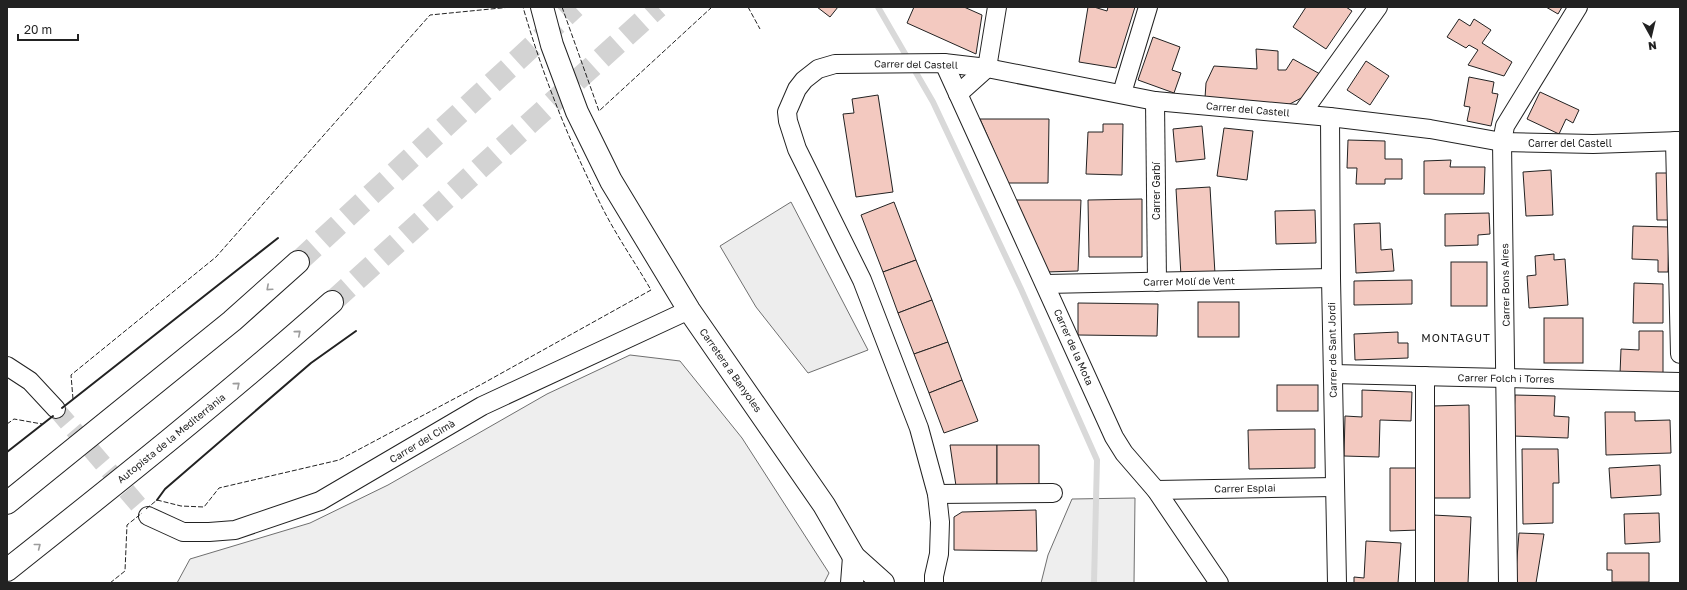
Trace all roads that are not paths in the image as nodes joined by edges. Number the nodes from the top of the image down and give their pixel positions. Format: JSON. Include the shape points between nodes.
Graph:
{"nodes":[{"id":1,"x":542,"y":7,"type":"edge"},
{"id":2,"x":997,"y":7,"type":"edge"},
{"id":3,"x":1148,"y":7,"type":"edge"},
{"id":4,"x":1378,"y":7,"type":"edge"},
{"id":5,"x":1578,"y":7,"type":"edge"},
{"id":6,"x":944,"y":63,"type":"junction"},
{"id":7,"x":987,"y":68,"type":"junction"},
{"id":8,"x":958,"y":94,"type":"junction"},
{"id":9,"x":1122,"y":94,"type":"junction"},
{"id":10,"x":1155,"y":101,"type":"junction"},
{"id":11,"x":1302,"y":113,"type":"junction"},
{"id":12,"x":1330,"y":117,"type":"junction"},
{"id":13,"x":1678,"y":141,"type":"edge"},
{"id":14,"x":1502,"y":142,"type":"junction"},
{"id":15,"x":298,"y":262,"type":"tunnel mouth"},
{"id":16,"x":1331,"y":278,"type":"junction"},
{"id":17,"x":1156,"y":282,"type":"junction"},
{"id":18,"x":1046,"y":284,"type":"junction"},
{"id":19,"x":332,"y":302,"type":"tunnel mouth"},
{"id":20,"x":690,"y":310,"type":"junction"},
{"id":21,"x":198,"y":349,"type":"junction"},
{"id":22,"x":1680,"y":354,"type":"edge"},
{"id":23,"x":7,"y":366,"type":"edge"},
{"id":24,"x":1333,"y":374,"type":"junction"},
{"id":25,"x":1425,"y":376,"type":"junction"},
{"id":26,"x":1506,"y":378,"type":"junction"},
{"id":27,"x":1680,"y":382,"type":"edge"},
{"id":28,"x":56,"y":409,"type":"tunnel mouth"},
{"id":29,"x":1335,"y":487,"type":"junction"},
{"id":30,"x":1156,"y":490,"type":"junction"},
{"id":31,"x":7,"y":491,"type":"edge"},
{"id":32,"x":1053,"y":493,"type":"dead end"},
{"id":33,"x":937,"y":494,"type":"junction"},
{"id":34,"x":7,"y":503,"type":"edge"},
{"id":35,"x":148,"y":516,"type":"tunnel mouth"},
{"id":36,"x":854,"y":558,"type":"junction"},
{"id":37,"x":7,"y":570,"type":"edge"},
{"id":38,"x":931,"y":581,"type":"edge"},
{"id":39,"x":852,"y":583,"type":"edge"},
{"id":40,"x":883,"y":583,"type":"edge"},
{"id":41,"x":1219,"y":583,"type":"edge"},
{"id":42,"x":1337,"y":583,"type":"edge"},
{"id":43,"x":1425,"y":583,"type":"edge"},
{"id":44,"x":1508,"y":583,"type":"edge"}],
"edges":[{"from":1,"to":20,"type":"main road","name":"Carretera a Banyoles","via":[[552,45],[578,112],[611,181]]},
{"from":2,"to":7,"type":"street"},
{"from":3,"to":9,"type":"street"},
{"from":4,"to":11,"type":"street"},
{"from":5,"to":14,"type":"street","name":"Carrer Bons Aires","via":[[1505,126]]},
{"from":6,"to":7,"type":"street","name":"Carrer del Castell"},
{"from":6,"to":8,"type":"street","name":"Carrer de la Mota"},
{"from":6,"to":33,"type":"street","name":"Carrer del Castell","via":[[835,64],[818,69],[804,80],[787,112],[791,133],[862,280],[919,428]]},
{"from":7,"to":8,"type":"street"},
{"from":7,"to":9,"type":"street","name":"Carrer del Castell"},
{"from":8,"to":18,"type":"street","name":"Carrer de la Mota"},
{"from":9,"to":10,"type":"street","name":"Carrer del Castell"},
{"from":10,"to":11,"type":"street","name":"Carrer del Castell"},
{"from":10,"to":17,"type":"street","name":"Carrer Garbí"},
{"from":11,"to":12,"type":"street","name":"Carrer del Castell"},
{"from":12,"to":14,"type":"street","name":"Carrer del Castell","via":[[1430,129]]},
{"from":12,"to":16,"type":"street","name":"Carrer de Sant Jordi"},
{"from":13,"to":14,"type":"street","name":"Carrer del Castell","via":[[1593,144]]},
{"from":13,"to":22,"type":"street"},
{"from":14,"to":26,"type":"street","name":"Carrer Bons Aires"},
{"from":15,"to":21,"type":"main road","one_way":true},
{"from":16,"to":17,"type":"street","name":"Carrer Molí de Vent"},
{"from":16,"to":24,"type":"street","name":"Carrer de Sant Jordi"},
{"from":17,"to":18,"type":"street","name":"Carrer Molí de Vent"},
{"from":18,"to":30,"type":"street","name":"Carrer de la Mota","via":[[1114,437],[1124,453]]},
{"from":37,"to":19,"type":"main road","name":"Autopista de la Mediterrània","one_way":true,"via":[[175,437]]},
{"from":20,"to":35,"type":"street","name":"Carrer del Cimà","via":[[482,406],[320,501],[235,530],[183,532]]},
{"from":20,"to":36,"type":"main road","name":"Carretera a Banyoles","via":[[824,505]]},
{"from":21,"to":31,"type":"main road"},
{"from":21,"to":34,"type":"main road"},
{"from":23,"to":28,"type":"street","via":[[30,381]]},
{"from":24,"to":25,"type":"street","name":"Carrer Folch i Torres"},
{"from":24,"to":29,"type":"street","name":"Carrer de Sant Jordi"},
{"from":25,"to":26,"type":"street","name":"Carrer Folch i Torres"},
{"from":25,"to":43,"type":"street"},
{"from":26,"to":27,"type":"street","name":"Carrer Folch i Torres"},
{"from":26,"to":44,"type":"street","name":"Carrer Bons Aires"},
{"from":29,"to":30,"type":"street","name":"Carrer Esplai"},
{"from":29,"to":42,"type":"street","name":"Carrer de Sant Jordi"},
{"from":30,"to":41,"type":"street","name":"Carrer de la Mota"},
{"from":32,"to":33,"type":"street"},
{"from":33,"to":38,"type":"street","via":[[940,522],[939,554]]},
{"from":36,"to":39,"type":"main road"},
{"from":36,"to":40,"type":"main road","name":"Carretera a Banyoles"}]}
